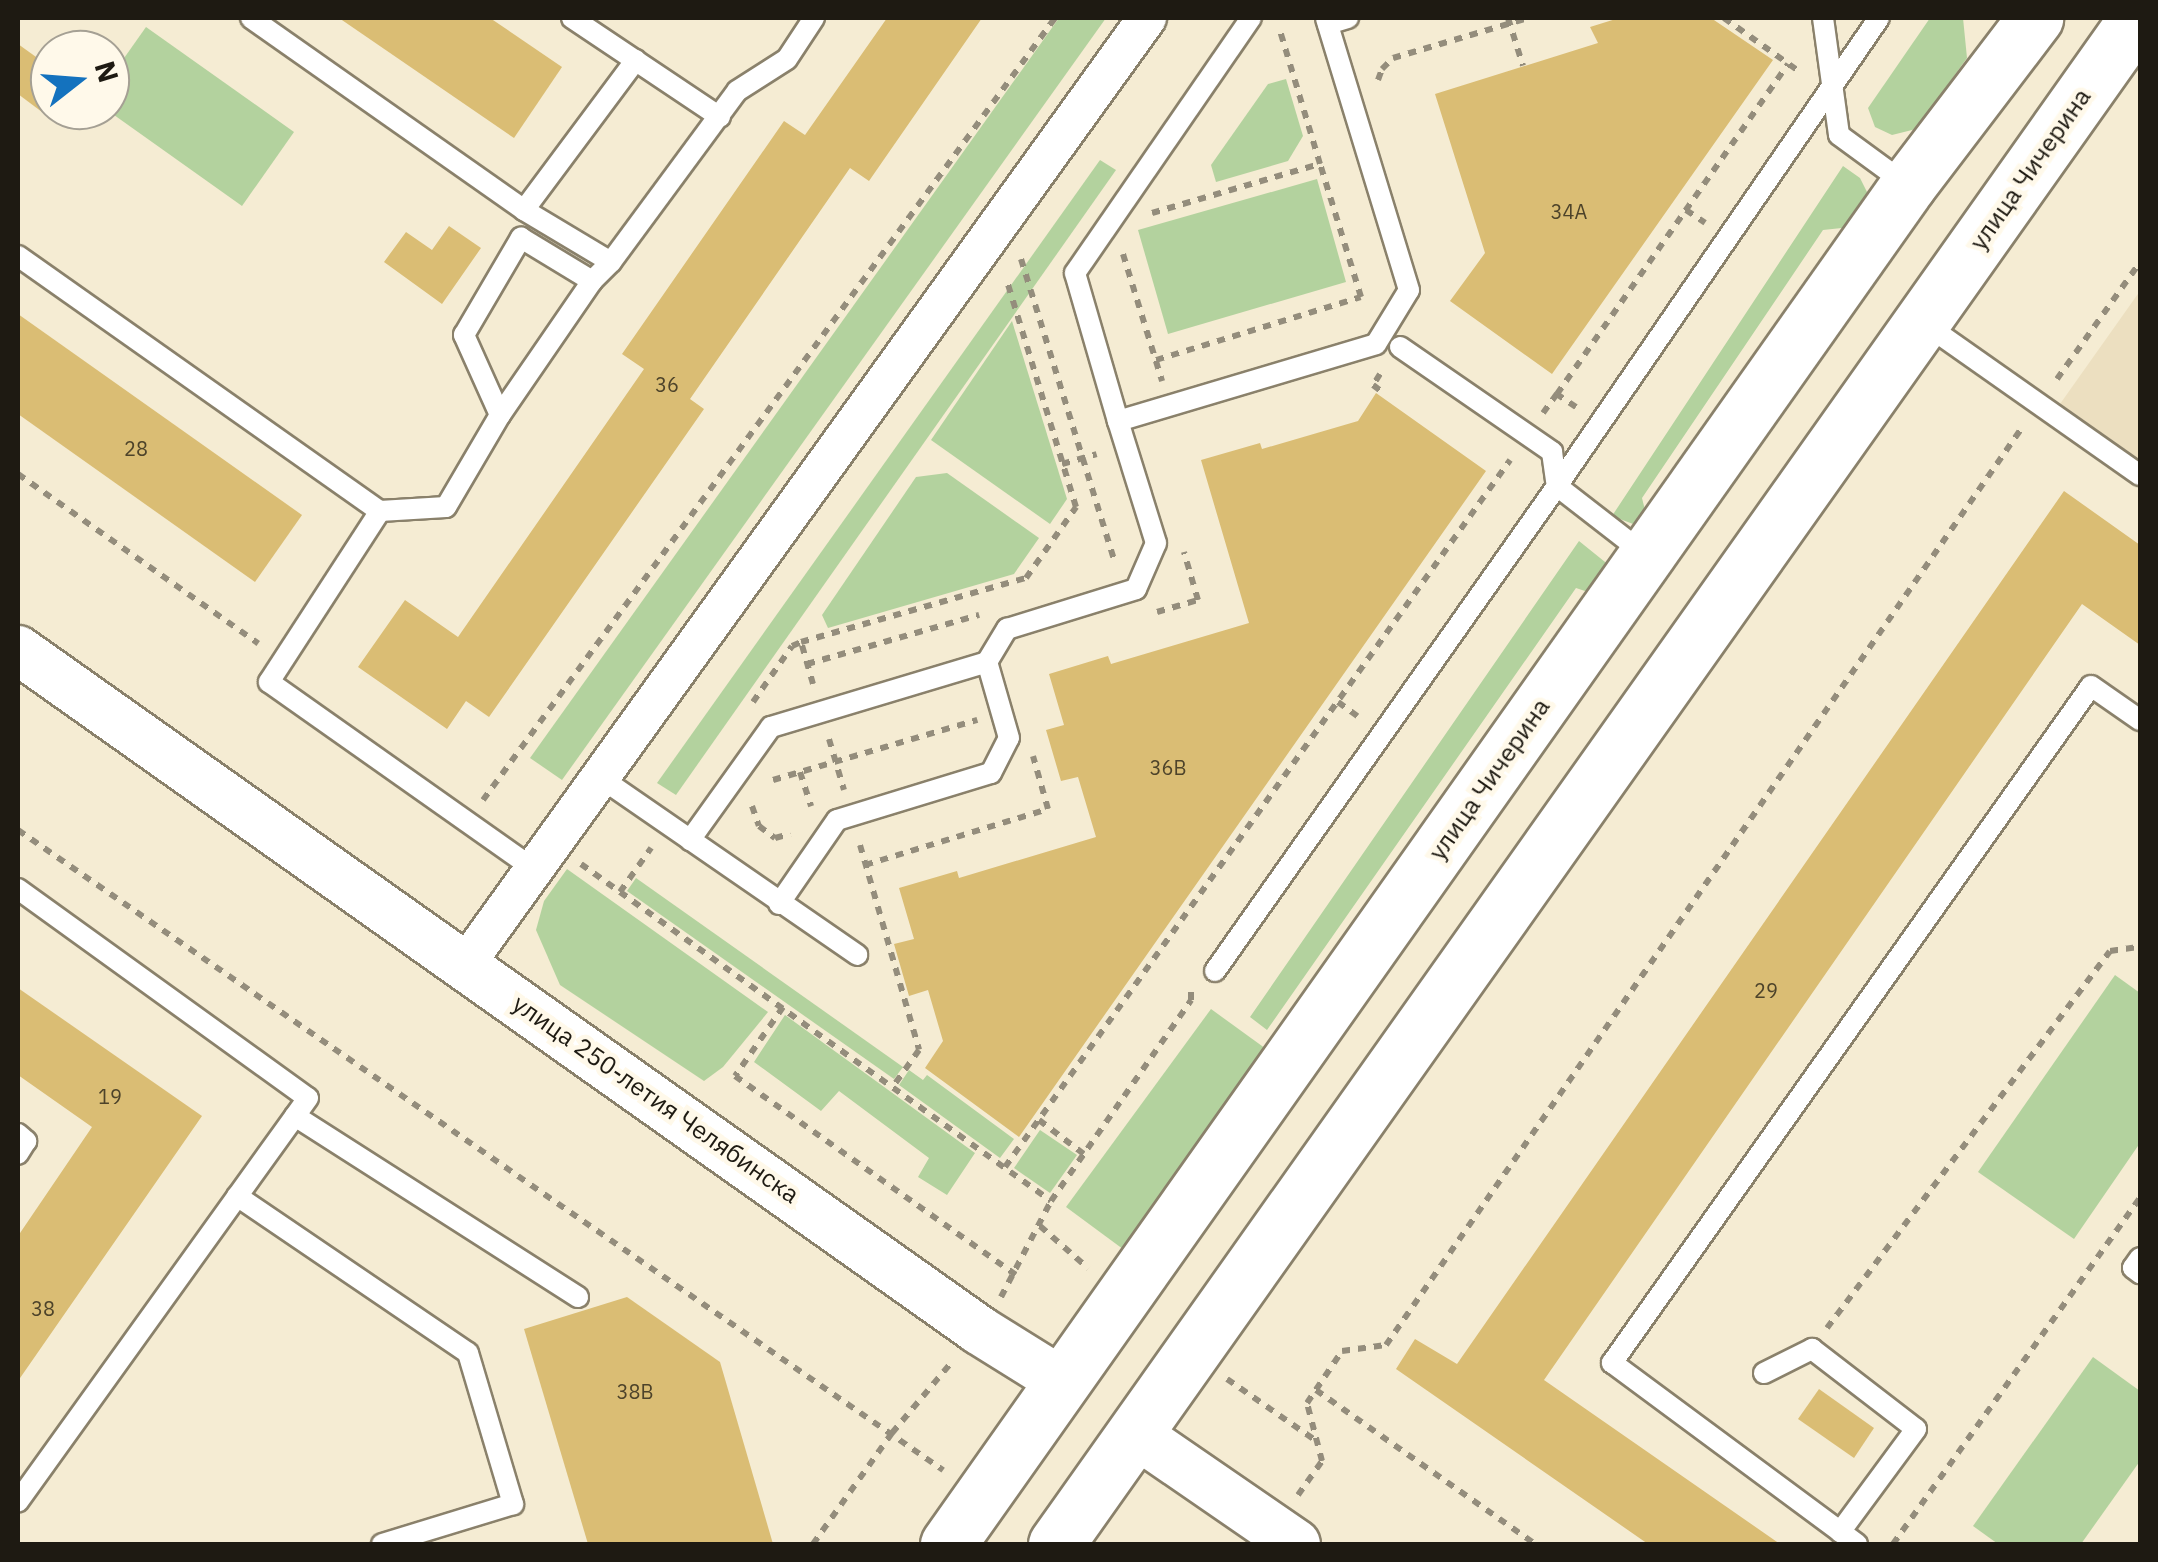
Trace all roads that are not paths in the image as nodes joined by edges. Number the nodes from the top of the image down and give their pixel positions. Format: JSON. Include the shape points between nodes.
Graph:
{"nodes":[{"id":1,"x":251,"y":18,"type":"edge"},
{"id":2,"x":572,"y":18,"type":"edge"},
{"id":3,"x":814,"y":18,"type":"edge"},
{"id":4,"x":1147,"y":18,"type":"edge"},
{"id":5,"x":1252,"y":18,"type":"edge"},
{"id":6,"x":1823,"y":18,"type":"edge"},
{"id":7,"x":1879,"y":18,"type":"edge"},
{"id":8,"x":2137,"y":18,"type":"edge"},
{"id":9,"x":1334,"y":20,"type":"edge"},
{"id":10,"x":2023,"y":22,"type":"edge"},
{"id":11,"x":636,"y":60,"type":"junction"},
{"id":12,"x":1823,"y":85,"type":"junction"},
{"id":13,"x":720,"y":117,"type":"junction"},
{"id":14,"x":1908,"y":185,"type":"junction"},
{"id":15,"x":524,"y":210,"type":"junction"},
{"id":16,"x":18,"y":256,"type":"edge"},
{"id":17,"x":611,"y":262,"type":"junction"},
{"id":18,"x":592,"y":281,"type":"junction"},
{"id":19,"x":1922,"y":322,"type":"junction"},
{"id":20,"x":1400,"y":346,"type":"road end"},
{"id":21,"x":500,"y":415,"type":"junction"},
{"id":22,"x":1118,"y":421,"type":"junction"},
{"id":23,"x":2140,"y":474,"type":"edge"},
{"id":24,"x":1557,"y":486,"type":"junction"},
{"id":25,"x":380,"y":511,"type":"junction"},
{"id":26,"x":1646,"y":556,"type":"junction"},
{"id":27,"x":18,"y":653,"type":"edge"},
{"id":28,"x":987,"y":662,"type":"junction"},
{"id":29,"x":2140,"y":720,"type":"edge"},
{"id":30,"x":598,"y":776,"type":"junction"},
{"id":31,"x":690,"y":840,"type":"junction"},
{"id":32,"x":540,"y":854,"type":"junction"},
{"id":33,"x":18,"y":888,"type":"edge"},
{"id":34,"x":780,"y":904,"type":"junction"},
{"id":35,"x":857,"y":955,"type":"dead end"},
{"id":36,"x":465,"y":965,"type":"junction"},
{"id":37,"x":1216,"y":971,"type":"dead end"},
{"id":38,"x":295,"y":1116,"type":"junction"},
{"id":39,"x":18,"y":1134,"type":"edge"},
{"id":40,"x":18,"y":1154,"type":"edge"},
{"id":41,"x":237,"y":1196,"type":"junction"},
{"id":42,"x":2140,"y":1258,"type":"edge"},
{"id":43,"x":2140,"y":1273,"type":"edge"},
{"id":44,"x":578,"y":1296,"type":"dead end"},
{"id":45,"x":1764,"y":1372,"type":"dead end"},
{"id":46,"x":1064,"y":1383,"type":"junction"},
{"id":47,"x":1136,"y":1434,"type":"junction"},
{"id":48,"x":18,"y":1502,"type":"edge"},
{"id":49,"x":1285,"y":1537,"type":"edge"},
{"id":50,"x":1848,"y":1538,"type":"edge"},
{"id":51,"x":382,"y":1544,"type":"edge"},
{"id":52,"x":948,"y":1544,"type":"edge"},
{"id":53,"x":1056,"y":1544,"type":"edge"}],
"edges":[{"from":1,"to":15,"type":"lane"},
{"from":2,"to":11,"type":"lane"},
{"from":3,"to":13,"type":"lane","via":[[786,58],[737,92]]},
{"from":4,"to":30,"type":"street"},
{"from":5,"to":22,"type":"lane","via":[[1075,272]]},
{"from":6,"to":12,"type":"lane"},
{"from":7,"to":12,"type":"lane"},
{"from":8,"to":19,"type":"main road","name":"улица Чичерина"},
{"from":9,"to":22,"type":"lane","via":[[1409,290],[1376,344]]},
{"from":10,"to":14,"type":"main road","name":"улица Чичерина"},
{"from":11,"to":13,"type":"lane"},
{"from":11,"to":15,"type":"lane"},
{"from":12,"to":14,"type":"lane","via":[[1839,135]]},
{"from":12,"to":24,"type":"lane"},
{"from":13,"to":17,"type":"lane"},
{"from":14,"to":26,"type":"main road","name":"улица Чичерина"},
{"from":15,"to":17,"type":"lane"},
{"from":16,"to":25,"type":"lane"},
{"from":17,"to":18,"type":"lane"},
{"from":18,"to":21,"type":"lane"},
{"from":18,"to":21,"type":"lane","via":[[522,238],[464,335]]},
{"from":19,"to":23,"type":"lane"},
{"from":19,"to":47,"type":"main road","name":"улица Чичерина"},
{"from":20,"to":24,"type":"lane","via":[[1552,452]]},
{"from":21,"to":25,"type":"lane","via":[[446,507]]},
{"from":22,"to":28,"type":"lane","via":[[1156,543],[1136,588],[1008,629]]},
{"from":24,"to":26,"type":"lane"},
{"from":24,"to":37,"type":"lane"},
{"from":25,"to":32,"type":"lane","via":[[269,682],[468,822]]},
{"from":26,"to":46,"type":"main road","name":"улица Чичерина"},
{"from":27,"to":36,"type":"street","name":"улица 250-летия Челябинска"},
{"from":28,"to":31,"type":"lane","via":[[770,726]]},
{"from":28,"to":34,"type":"lane","via":[[1010,738],[991,773],[837,820]]},
{"from":29,"to":50,"type":"lane","via":[[2091,686],[1612,1363]]},
{"from":30,"to":31,"type":"lane"},
{"from":30,"to":32,"type":"street"},
{"from":31,"to":34,"type":"lane"},
{"from":32,"to":36,"type":"street"},
{"from":33,"to":38,"type":"lane","via":[[308,1098]]},
{"from":34,"to":35,"type":"lane"},
{"from":36,"to":46,"type":"street","name":"улица 250-летия Челябинска","via":[[979,1330]]},
{"from":38,"to":41,"type":"lane"},
{"from":38,"to":44,"type":"lane"},
{"from":39,"to":40,"type":"lane","via":[[26,1140]]},
{"from":41,"to":48,"type":"lane"},
{"from":41,"to":51,"type":"lane","via":[[468,1353],[513,1504]]},
{"from":42,"to":43,"type":"lane","via":[[2134,1268]]},
{"from":45,"to":50,"type":"lane","via":[[1812,1349],[1916,1430]]},
{"from":46,"to":47,"type":"main road","name":"улица 250-летия Челябинска"},
{"from":46,"to":52,"type":"main road","name":"улица Чичерина"},
{"from":47,"to":49,"type":"street","name":"улица 250-летия Челябинска"},
{"from":47,"to":53,"type":"main road","name":"улица Чичерина"}]}
